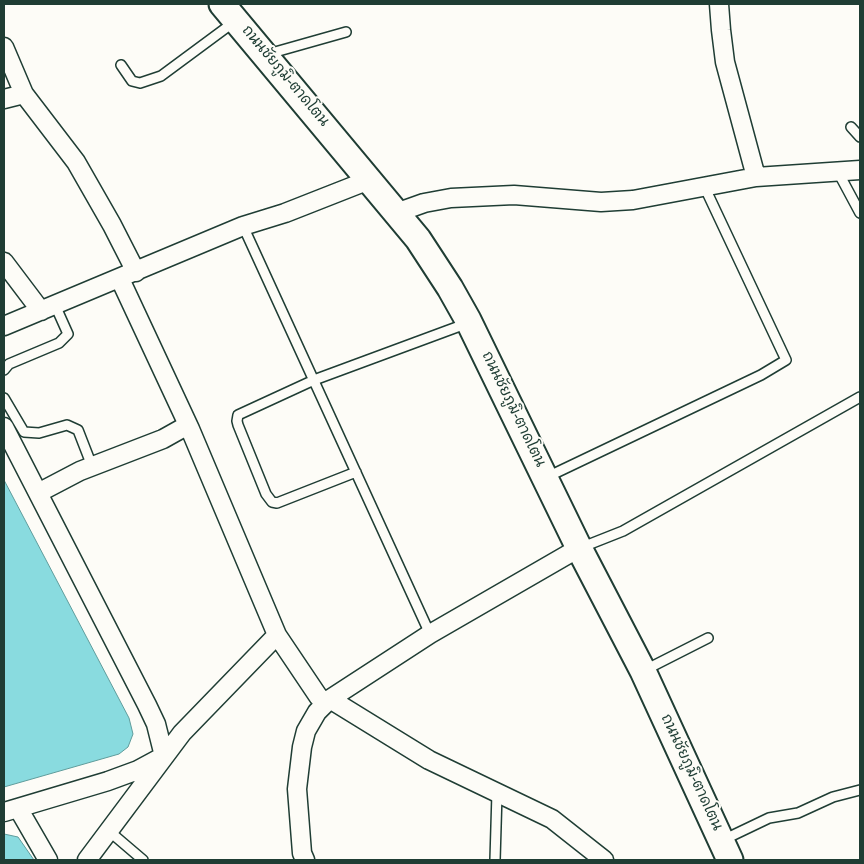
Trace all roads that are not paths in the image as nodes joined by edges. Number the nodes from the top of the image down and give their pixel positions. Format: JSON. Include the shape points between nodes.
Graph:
{"nodes":[{"id":1,"x":719,"y":4,"type":"edge"},
{"id":2,"x":229,"y":12,"type":"edge"},
{"id":3,"x":346,"y":32,"type":"dead end"},
{"id":4,"x":4,"y":47,"type":"edge"},
{"id":5,"x":265,"y":55,"type":"junction"},
{"id":6,"x":121,"y":64,"type":"dead end"},
{"id":7,"x":24,"y":94,"type":"junction"},
{"id":8,"x":4,"y":99,"type":"edge"},
{"id":9,"x":851,"y":127,"type":"dead end"},
{"id":10,"x":860,"y":137,"type":"edge"},
{"id":11,"x":860,"y":170,"type":"edge"},
{"id":12,"x":838,"y":172,"type":"junction"},
{"id":13,"x":756,"y":177,"type":"junction"},
{"id":14,"x":369,"y":180,"type":"junction"},
{"id":15,"x":705,"y":188,"type":"junction"},
{"id":16,"x":396,"y":213,"type":"junction"},
{"id":17,"x":860,"y":213,"type":"edge"},
{"id":18,"x":244,"y":226,"type":"junction"},
{"id":19,"x":4,"y":262,"type":"edge"},
{"id":20,"x":136,"y":272,"type":"junction"},
{"id":21,"x":120,"y":279,"type":"junction"},
{"id":22,"x":48,"y":308,"type":"junction"},
{"id":23,"x":469,"y":322,"type":"junction"},
{"id":24,"x":4,"y":326,"type":"edge"},
{"id":25,"x":4,"y":370,"type":"edge"},
{"id":26,"x":314,"y":380,"type":"junction"},
{"id":27,"x":860,"y":397,"type":"edge"},
{"id":28,"x":4,"y":398,"type":"edge"},
{"id":29,"x":188,"y":425,"type":"junction"},
{"id":30,"x":4,"y":427,"type":"edge"},
{"id":31,"x":92,"y":466,"type":"junction"},
{"id":32,"x":356,"y":472,"type":"junction"},
{"id":33,"x":545,"y":478,"type":"junction"},
{"id":34,"x":38,"y":493,"type":"junction"},
{"id":35,"x":579,"y":548,"type":"junction"},
{"id":36,"x":430,"y":634,"type":"junction"},
{"id":37,"x":277,"y":635,"type":"junction"},
{"id":38,"x":708,"y":638,"type":"dead end"},
{"id":39,"x":643,"y":671,"type":"junction"},
{"id":40,"x":328,"y":702,"type":"junction"},
{"id":41,"x":164,"y":756,"type":"junction"},
{"id":42,"x":860,"y":790,"type":"edge"},
{"id":43,"x":497,"y":793,"type":"junction"},
{"id":44,"x":11,"y":810,"type":"edge"},
{"id":45,"x":109,"y":830,"type":"junction"},
{"id":46,"x":725,"y":851,"type":"edge"},
{"id":47,"x":300,"y":858,"type":"edge"},
{"id":48,"x":48,"y":860,"type":"edge"},
{"id":49,"x":87,"y":860,"type":"edge"},
{"id":50,"x":143,"y":860,"type":"edge"},
{"id":51,"x":495,"y":860,"type":"edge"},
{"id":52,"x":604,"y":860,"type":"edge"}],
"edges":[{"from":1,"to":13,"type":"street","via":[[725,62]]},
{"from":2,"to":5,"type":"main road","name":"ถนนชัยภูมิ-ตาดโตน"},
{"from":2,"to":6,"type":"lane","via":[[161,76],[132,82]]},
{"from":3,"to":5,"type":"lane"},
{"from":4,"to":7,"type":"street"},
{"from":5,"to":14,"type":"main road","name":"ถนนชัยภูมิ-ตาดโตน"},
{"from":7,"to":8,"type":"street"},
{"from":7,"to":20,"type":"street","via":[[76,162]]},
{"from":9,"to":10,"type":"lane"},
{"from":11,"to":12,"type":"street"},
{"from":12,"to":13,"type":"street"},
{"from":12,"to":17,"type":"lane"},
{"from":13,"to":15,"type":"street"},
{"from":14,"to":16,"type":"main road","name":"ถนนชัยภูมิ-ตาดโตน"},
{"from":14,"to":18,"type":"street"},
{"from":15,"to":16,"type":"street","via":[[601,202],[514,195],[451,198]]},
{"from":15,"to":33,"type":"lane","via":[[786,360]]},
{"from":16,"to":23,"type":"main road","name":"ถนนชัยภูมิ-ตาดโตน","via":[[418,239]]},
{"from":18,"to":20,"type":"street"},
{"from":18,"to":26,"type":"lane"},
{"from":19,"to":22,"type":"street"},
{"from":20,"to":21,"type":"street"},
{"from":21,"to":22,"type":"street"},
{"from":21,"to":29,"type":"street"},
{"from":22,"to":24,"type":"street"},
{"from":22,"to":25,"type":"lane","via":[[68,334],[59,343],[9,364]]},
{"from":23,"to":26,"type":"lane"},
{"from":23,"to":33,"type":"main road","name":"ถนนชัยภูมิ-ตาดโตน"},
{"from":26,"to":32,"type":"lane"},
{"from":26,"to":32,"type":"lane","via":[[238,415],[238,425],[266,494],[277,503]]},
{"from":27,"to":35,"type":"lane","via":[[623,531]]},
{"from":28,"to":31,"type":"lane","via":[[24,432],[39,433],[67,426],[78,430]]},
{"from":29,"to":31,"type":"street","via":[[163,439]]},
{"from":29,"to":37,"type":"street"},
{"from":30,"to":34,"type":"street"},
{"from":31,"to":34,"type":"street"},
{"from":32,"to":36,"type":"lane"},
{"from":33,"to":35,"type":"main road","name":"ถนนชัยภูมิ-ตาดโตน"},
{"from":34,"to":41,"type":"street","via":[[147,705],[156,724]]},
{"from":35,"to":36,"type":"street"},
{"from":35,"to":39,"type":"main road","name":"ถนนชัยภูมิ-ตาดโตน"},
{"from":36,"to":40,"type":"street"},
{"from":37,"to":40,"type":"street","via":[[318,696]]},
{"from":37,"to":41,"type":"street","via":[[182,733]]},
{"from":38,"to":39,"type":"lane"},
{"from":39,"to":46,"type":"main road","name":"ถนนชัยภูมิ-ตาดโตน"},
{"from":40,"to":43,"type":"street","via":[[429,760]]},
{"from":40,"to":47,"type":"street","via":[[317,712],[306,731],[302,747],[296,789]]},
{"from":41,"to":44,"type":"street","via":[[108,781]]},
{"from":41,"to":45,"type":"street"},
{"from":42,"to":46,"type":"lane","via":[[833,797],[798,814],[763,820]]},
{"from":43,"to":51,"type":"lane"},
{"from":43,"to":52,"type":"street","via":[[552,819]]},
{"from":44,"to":48,"type":"street"},
{"from":45,"to":49,"type":"street"},
{"from":45,"to":50,"type":"lane"}]}
